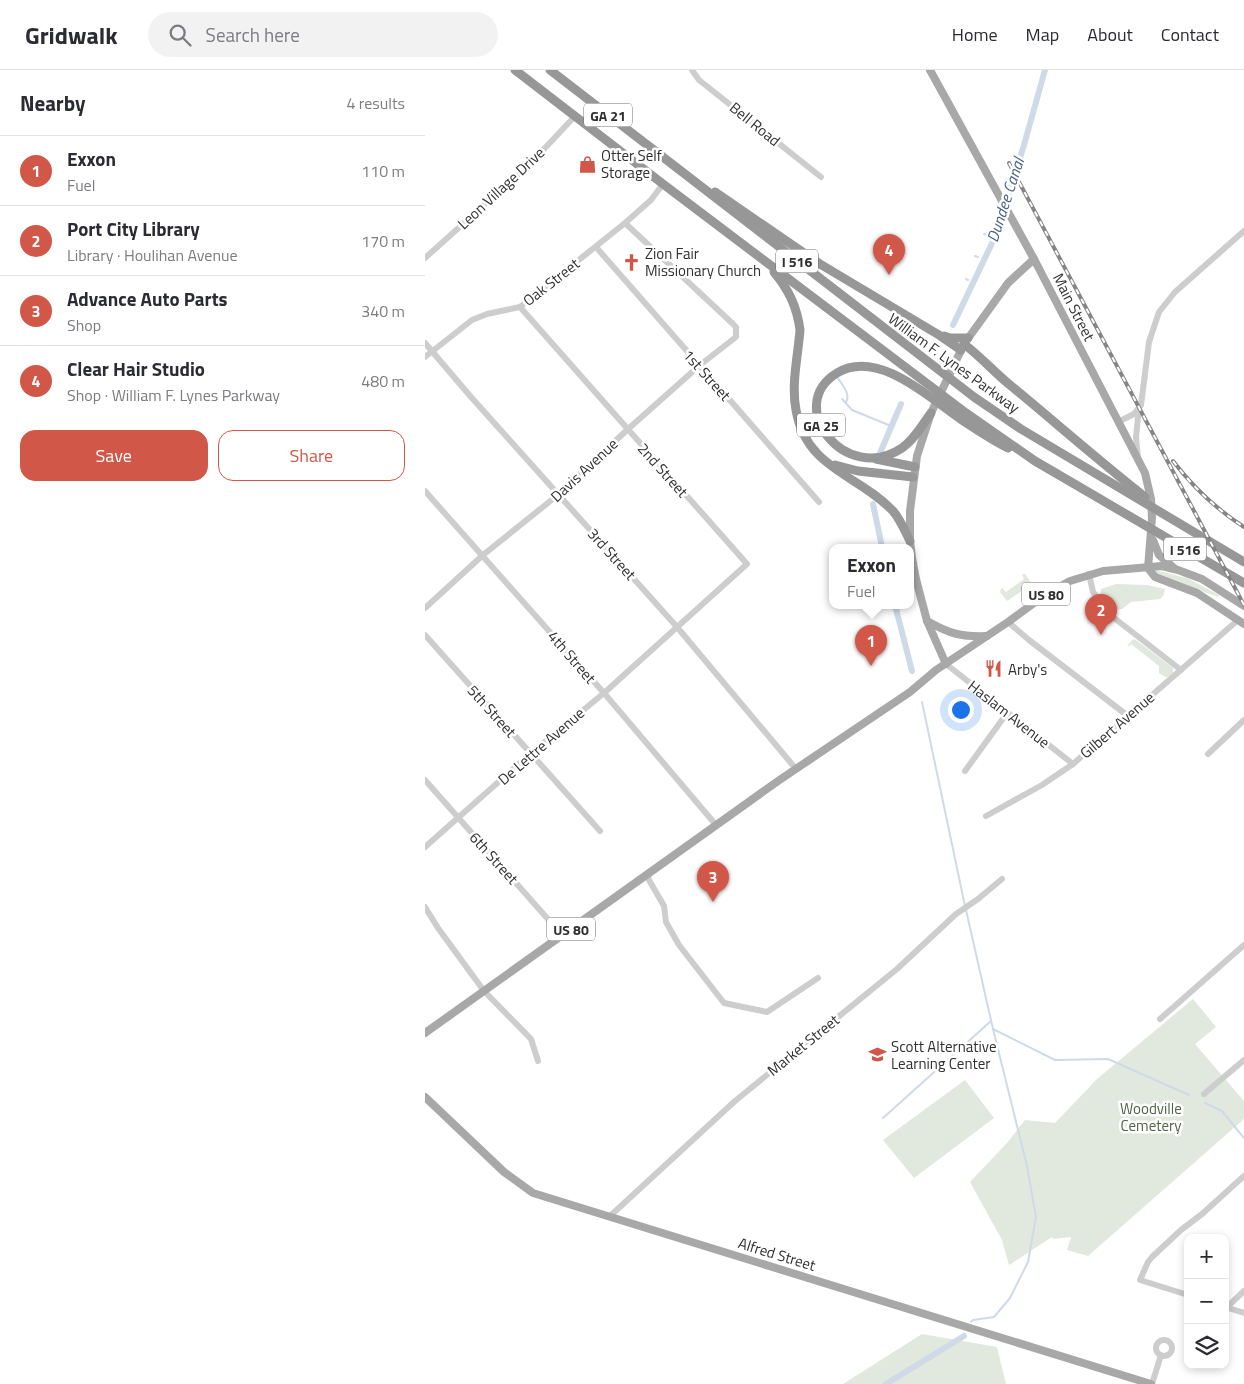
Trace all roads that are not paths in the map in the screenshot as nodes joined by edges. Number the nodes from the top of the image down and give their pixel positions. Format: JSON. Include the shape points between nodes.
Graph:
{"nodes":[{"id":1,"x":515,"y":70,"type":"edge"},
{"id":2,"x":550,"y":70,"type":"edge"},
{"id":3,"x":692,"y":70,"type":"edge"},
{"id":4,"x":930,"y":70,"type":"edge"},
{"id":5,"x":575,"y":116,"type":"junction"},
{"id":6,"x":666,"y":160,"type":"junction"},
{"id":7,"x":821,"y":176,"type":"dead end"},
{"id":8,"x":663,"y":184,"type":"junction"},
{"id":9,"x":625,"y":223,"type":"junction"},
{"id":10,"x":1244,"y":231,"type":"edge"},
{"id":11,"x":596,"y":247,"type":"junction"},
{"id":12,"x":425,"y":258,"type":"edge"},
{"id":13,"x":762,"y":259,"type":"junction"},
{"id":14,"x":1034,"y":259,"type":"junction"},
{"id":15,"x":520,"y":307,"type":"junction"},
{"id":16,"x":939,"y":335,"type":"junction"},
{"id":17,"x":425,"y":343,"type":"edge"},
{"id":18,"x":965,"y":344,"type":"junction"},
{"id":19,"x":431,"y":351,"type":"junction"},
{"id":20,"x":425,"y":357,"type":"edge"},
{"id":21,"x":700,"y":365,"type":"junction"},
{"id":22,"x":917,"y":382,"type":"junction"},
{"id":23,"x":1139,"y":408,"type":"junction"},
{"id":24,"x":931,"y":413,"type":"junction"},
{"id":25,"x":1118,"y":422,"type":"junction"},
{"id":26,"x":627,"y":430,"type":"junction"},
{"id":27,"x":863,"y":457,"type":"junction"},
{"id":28,"x":1139,"y":459,"type":"junction"},
{"id":29,"x":823,"y":460,"type":"junction"},
{"id":30,"x":914,"y":472,"type":"junction"},
{"id":31,"x":425,"y":491,"type":"edge"},
{"id":32,"x":559,"y":494,"type":"junction"},
{"id":33,"x":819,"y":502,"type":"dead end"},
{"id":34,"x":1169,"y":516,"type":"junction"},
{"id":35,"x":1151,"y":534,"type":"junction"},
{"id":36,"x":910,"y":540,"type":"junction"},
{"id":37,"x":911,"y":544,"type":"edge"},
{"id":38,"x":483,"y":555,"type":"junction"},
{"id":39,"x":1244,"y":562,"type":"edge"},
{"id":40,"x":747,"y":564,"type":"joint"},
{"id":41,"x":1148,"y":568,"type":"junction"},
{"id":42,"x":1177,"y":570,"type":"junction"},
{"id":43,"x":914,"y":571,"type":"edge"},
{"id":44,"x":1089,"y":574,"type":"junction"},
{"id":45,"x":1244,"y":584,"type":"edge"},
{"id":46,"x":1244,"y":606,"type":"edge"},
{"id":47,"x":425,"y":608,"type":"edge"},
{"id":48,"x":927,"y":621,"type":"junction"},
{"id":49,"x":1008,"y":622,"type":"junction"},
{"id":50,"x":1241,"y":622,"type":"edge"},
{"id":51,"x":677,"y":627,"type":"junction"},
{"id":52,"x":425,"y":635,"type":"edge"},
{"id":53,"x":987,"y":636,"type":"junction"},
{"id":54,"x":946,"y":664,"type":"junction"},
{"id":55,"x":1181,"y":670,"type":"junction"},
{"id":56,"x":604,"y":693,"type":"junction"},
{"id":57,"x":1007,"y":712,"type":"junction"},
{"id":58,"x":1128,"y":716,"type":"junction"},
{"id":59,"x":1244,"y":720,"type":"edge"},
{"id":60,"x":530,"y":754,"type":"junction"},
{"id":61,"x":1209,"y":754,"type":"dead end"},
{"id":62,"x":1073,"y":764,"type":"junction"},
{"id":63,"x":796,"y":769,"type":"junction"},
{"id":64,"x":965,"y":771,"type":"dead end"},
{"id":65,"x":425,"y":780,"type":"edge"},
{"id":66,"x":986,"y":816,"type":"dead end"},
{"id":67,"x":459,"y":819,"type":"junction"},
{"id":68,"x":716,"y":825,"type":"junction"},
{"id":69,"x":600,"y":831,"type":"dead end"},
{"id":70,"x":425,"y":847,"type":"edge"},
{"id":71,"x":647,"y":875,"type":"junction"},
{"id":72,"x":1002,"y":878,"type":"dead end"},
{"id":73,"x":425,"y":907,"type":"edge"},
{"id":74,"x":562,"y":935,"type":"junction"},
{"id":75,"x":1244,"y":945,"type":"edge"},
{"id":76,"x":818,"y":978,"type":"dead end"},
{"id":77,"x":484,"y":990,"type":"junction"},
{"id":78,"x":1160,"y":1019,"type":"dead end"},
{"id":79,"x":425,"y":1033,"type":"edge"},
{"id":80,"x":1244,"y":1060,"type":"edge"},
{"id":81,"x":538,"y":1062,"type":"dead end"},
{"id":82,"x":1205,"y":1094,"type":"dead end"},
{"id":83,"x":425,"y":1097,"type":"edge"},
{"id":84,"x":1244,"y":1176,"type":"edge"},
{"id":85,"x":609,"y":1217,"type":"junction"},
{"id":86,"x":1244,"y":1290,"type":"edge"},
{"id":87,"x":1184,"y":1294,"type":"edge"},
{"id":88,"x":1229,"y":1304,"type":"edge"},
{"id":89,"x":1229,"y":1308,"type":"edge"},
{"id":90,"x":1244,"y":1314,"type":"edge"},
{"id":91,"x":1161,"y":1355,"type":"dead end"},
{"id":92,"x":1151,"y":1384,"type":"edge"}],
"edges":[{"from":1,"to":5,"type":"highway","number":"GA 21"},
{"from":2,"to":6,"type":"highway","number":"GA 21"},
{"from":3,"to":7,"type":"street","name":"Bell Road","via":[[699,80]]},
{"from":4,"to":14,"type":"main road","name":"Main Street"},
{"from":5,"to":8,"type":"highway","number":"GA 21"},
{"from":5,"to":12,"type":"street","name":"Leon Village Drive","via":[[532,162]]},
{"from":6,"to":16,"type":"highway","via":[[820,264]]},
{"from":6,"to":34,"type":"highway","name":"William F. Lynes Parkway","number":"I 516","via":[[974,397],[1021,429]]},
{"from":8,"to":9,"type":"street","name":"Oak Street","via":[[651,200]]},
{"from":8,"to":13,"type":"highway","number":"GA 21"},
{"from":9,"to":11,"type":"street","name":"Oak Street"},
{"from":9,"to":21,"type":"street","name":"Davis Avenue","via":[[736,327],[736,337]]},
{"from":10,"to":23,"type":"street","via":[[1182,285],[1159,312],[1149,342]]},
{"from":11,"to":15,"type":"street","name":"Oak Street"},
{"from":11,"to":21,"type":"street","name":"1st Street"},
{"from":13,"to":22,"type":"highway","name":"William F. Lynes Parkway","number":"I 516"},
{"from":13,"to":29,"type":"highway","via":[[785,287],[795,307],[799,330],[796,409],[808,442]]},
{"from":14,"to":18,"type":"main road","number":"GA 25","via":[[1008,282]]},
{"from":14,"to":25,"type":"main road","name":"Main Street"},
{"from":15,"to":19,"type":"street","name":"Oak Street","via":[[473,320]]},
{"from":15,"to":26,"type":"street","name":"2nd Street"},
{"from":16,"to":18,"type":"highway"},
{"from":16,"to":18,"type":"highway"},
{"from":17,"to":19,"type":"street","name":"3rd Street"},
{"from":18,"to":24,"type":"main road","number":"GA 25"},
{"from":18,"to":34,"type":"highway","via":[[1084,449]]},
{"from":19,"to":20,"type":"street","name":"Oak Street"},
{"from":19,"to":32,"type":"street","name":"3rd Street"},
{"from":21,"to":26,"type":"street","name":"Davis Avenue"},
{"from":21,"to":33,"type":"street","name":"1st Street"},
{"from":22,"to":27,"type":"highway","number":"GA 25","via":[[862,368],[844,370],[827,381],[817,406],[823,431],[836,445],[850,454]]},
{"from":22,"to":45,"type":"highway","name":"William F. Lynes Parkway","number":"I 516","via":[[964,417],[1035,461]]},
{"from":23,"to":25,"type":"street"},
{"from":23,"to":28,"type":"street","via":[[1136,437]]},
{"from":24,"to":27,"type":"highway","number":"GA 25","via":[[904,446],[893,454]]},
{"from":24,"to":30,"type":"main road"},
{"from":25,"to":28,"type":"main road","name":"Main Street"},
{"from":26,"to":32,"type":"street","name":"Davis Avenue"},
{"from":26,"to":40,"type":"street","name":"2nd Street"},
{"from":27,"to":30,"type":"highway"},
{"from":28,"to":35,"type":"main road","name":"Main Street","via":[[1151,499]]},
{"from":29,"to":30,"type":"highway","via":[[858,471]]},
{"from":29,"to":36,"type":"highway","via":[[887,505]]},
{"from":30,"to":36,"type":"main road","via":[[909,511]]},
{"from":31,"to":38,"type":"street","name":"4th Street"},
{"from":32,"to":38,"type":"street","name":"Davis Avenue"},
{"from":32,"to":51,"type":"street","name":"3rd Street"},
{"from":34,"to":39,"type":"highway","name":"William F. Lynes Parkway","number":"I 516"},
{"from":35,"to":41,"type":"main road","name":"Main Street"},
{"from":35,"to":42,"type":"main road","via":[[1159,555]]},
{"from":36,"to":37,"type":"main road"},
{"from":38,"to":47,"type":"street","name":"Davis Avenue"},
{"from":38,"to":56,"type":"street","name":"4th Street"},
{"from":40,"to":51,"type":"street","name":"De Lettre Avenue"},
{"from":41,"to":42,"type":"main road","number":"US 80","via":[[1163,566]]},
{"from":41,"to":44,"type":"main road","number":"US 80"},
{"from":41,"to":50,"type":"main road","via":[[1155,578],[1197,593]]},
{"from":42,"to":46,"type":"main road","number":"US 80","via":[[1215,586]]},
{"from":43,"to":48,"type":"main road"},
{"from":44,"to":49,"type":"main road","number":"US 80","via":[[1053,590]]},
{"from":44,"to":55,"type":"street","via":[[1093,592],[1109,614]]},
{"from":48,"to":53,"type":"main road","via":[[959,636]]},
{"from":48,"to":54,"type":"main road"},
{"from":49,"to":53,"type":"main road","number":"US 80"},
{"from":49,"to":58,"type":"street"},
{"from":50,"to":55,"type":"street","name":"Gilbert Avenue"},
{"from":51,"to":56,"type":"street","name":"De Lettre Avenue"},
{"from":51,"to":63,"type":"street","name":"3rd Street"},
{"from":52,"to":60,"type":"street","name":"5th Street"},
{"from":53,"to":54,"type":"main road","number":"US 80"},
{"from":54,"to":57,"type":"street","name":"Haslam Avenue"},
{"from":54,"to":63,"type":"main road","number":"US 80"},
{"from":55,"to":58,"type":"street","name":"Gilbert Avenue"},
{"from":56,"to":60,"type":"street","name":"De Lettre Avenue"},
{"from":56,"to":68,"type":"street","name":"4th Street"},
{"from":57,"to":62,"type":"street","name":"Haslam Avenue"},
{"from":57,"to":64,"type":"street"},
{"from":58,"to":62,"type":"street","name":"Gilbert Avenue"},
{"from":59,"to":61,"type":"street"},
{"from":60,"to":67,"type":"street","name":"De Lettre Avenue"},
{"from":60,"to":69,"type":"street","name":"5th Street"},
{"from":62,"to":66,"type":"street","name":"Gilbert Avenue","via":[[1042,786]]},
{"from":63,"to":68,"type":"main road","number":"US 80"},
{"from":65,"to":67,"type":"street","name":"6th Street"},
{"from":67,"to":70,"type":"street","name":"De Lettre Avenue"},
{"from":67,"to":74,"type":"street","name":"6th Street"},
{"from":68,"to":71,"type":"main road","number":"US 80"},
{"from":71,"to":74,"type":"main road","number":"US 80"},
{"from":71,"to":76,"type":"street","via":[[664,906],[666,922],[679,944],[725,1003],[767,1012]]},
{"from":72,"to":85,"type":"street","name":"Market Street","via":[[956,914],[897,969],[735,1101]]},
{"from":73,"to":77,"type":"street"},
{"from":74,"to":77,"type":"main road","number":"US 80"},
{"from":75,"to":78,"type":"street"},
{"from":77,"to":79,"type":"main road","number":"US 80"},
{"from":77,"to":81,"type":"street","via":[[531,1039]]},
{"from":80,"to":82,"type":"street"},
{"from":83,"to":85,"type":"main road","name":"Alfred Street","via":[[504,1172],[533,1193]]},
{"from":84,"to":87,"type":"street","via":[[1148,1262],[1140,1280]]},
{"from":85,"to":92,"type":"main road","name":"Alfred Street"},
{"from":86,"to":88,"type":"street"},
{"from":89,"to":90,"type":"street"},
{"from":91,"to":92,"type":"street"}]}
